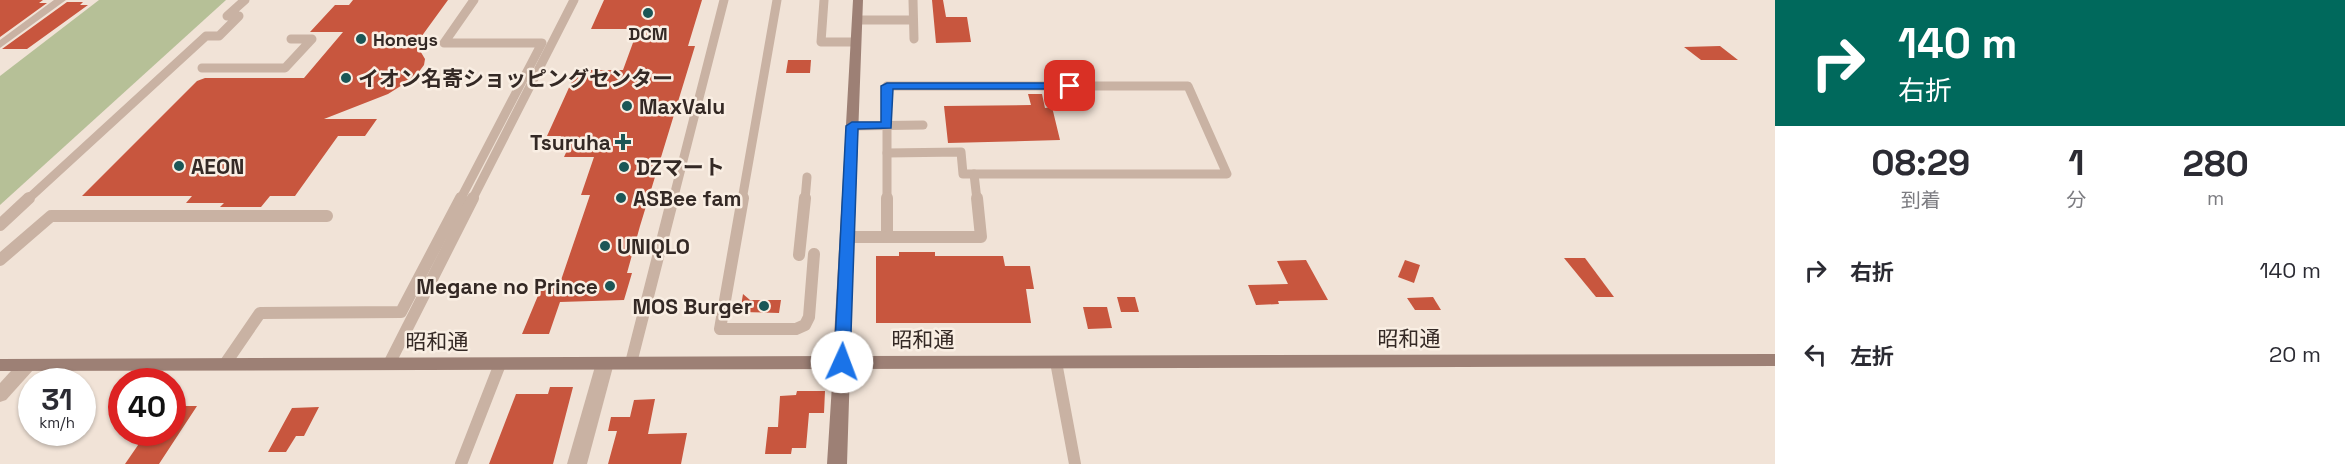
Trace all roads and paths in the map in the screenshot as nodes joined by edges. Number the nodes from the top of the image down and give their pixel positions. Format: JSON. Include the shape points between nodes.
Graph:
{"nodes":[{"id":1,"x":61,"y":0,"type":"edge"},
{"id":2,"x":245,"y":0,"type":"edge"},
{"id":3,"x":474,"y":0,"type":"edge"},
{"id":4,"x":574,"y":0,"type":"edge"},
{"id":5,"x":724,"y":0,"type":"edge"},
{"id":6,"x":777,"y":0,"type":"edge"},
{"id":7,"x":824,"y":0,"type":"edge"},
{"id":8,"x":858,"y":0,"type":"edge"},
{"id":9,"x":913,"y":0,"type":"edge"},
{"id":10,"x":857,"y":20,"type":"junction"},
{"id":11,"x":913,"y":20,"type":"junction"},
{"id":12,"x":291,"y":39,"type":"dead end"},
{"id":13,"x":914,"y":39,"type":"dead end"},
{"id":14,"x":856,"y":42,"type":"junction"},
{"id":15,"x":0,"y":45,"type":"edge"},
{"id":16,"x":201,"y":68,"type":"dead end"},
{"id":17,"x":887,"y":125,"type":"junction"},
{"id":18,"x":923,"y":125,"type":"dead end"},
{"id":19,"x":852,"y":126,"type":"junction"},
{"id":20,"x":887,"y":153,"type":"junction"},
{"id":21,"x":974,"y":174,"type":"junction"},
{"id":22,"x":807,"y":177,"type":"dead end"},
{"id":23,"x":327,"y":216,"type":"dead end"},
{"id":24,"x":0,"y":225,"type":"edge"},
{"id":25,"x":848,"y":237,"type":"junction"},
{"id":26,"x":887,"y":237,"type":"junction"},
{"id":27,"x":813,"y":254,"type":"dead end"},
{"id":28,"x":799,"y":255,"type":"dead end"},
{"id":29,"x":0,"y":260,"type":"edge"},
{"id":30,"x":1775,"y":360,"type":"edge"},
{"id":31,"x":842,"y":362,"type":"junction"},
{"id":32,"x":1056,"y":362,"type":"junction"},
{"id":33,"x":605,"y":363,"type":"junction"},
{"id":34,"x":631,"y":363,"type":"junction"},
{"id":35,"x":225,"y":364,"type":"junction"},
{"id":36,"x":389,"y":364,"type":"junction"},
{"id":37,"x":500,"y":364,"type":"junction"},
{"id":38,"x":0,"y":365,"type":"edge"},
{"id":39,"x":27,"y":365,"type":"junction"},
{"id":40,"x":0,"y":395,"type":"edge"},
{"id":41,"x":461,"y":464,"type":"edge"},
{"id":42,"x":577,"y":464,"type":"edge"},
{"id":43,"x":837,"y":464,"type":"edge"},
{"id":44,"x":1075,"y":464,"type":"edge"}],
"edges":[{"from":1,"to":15,"type":"street"},
{"from":2,"to":24,"type":"lane","via":[[227,16],[240,16],[219,36],[206,36]]},
{"from":3,"to":35,"type":"lane","via":[[444,43],[542,43],[401,312],[260,313]]},
{"from":4,"to":36,"type":"lane"},
{"from":5,"to":34,"type":"lane"},
{"from":6,"to":27,"type":"lane","via":[[720,329],[796,329],[805,325]]},
{"from":7,"to":14,"type":"lane","via":[[821,42]]},
{"from":8,"to":10,"type":"street"},
{"from":9,"to":11,"type":"lane"},
{"from":10,"to":11,"type":"lane"},
{"from":10,"to":14,"type":"street"},
{"from":11,"to":13,"type":"lane"},
{"from":12,"to":16,"type":"lane","via":[[312,39],[285,68]]},
{"from":14,"to":19,"type":"street"},
{"from":17,"to":18,"type":"lane"},
{"from":17,"to":19,"type":"lane"},
{"from":17,"to":20,"type":"lane"},
{"from":17,"to":21,"type":"lane","via":[[887,86],[1188,86],[1227,174]]},
{"from":19,"to":25,"type":"street"},
{"from":20,"to":21,"type":"lane","via":[[961,152],[963,174]]},
{"from":20,"to":26,"type":"lane"},
{"from":21,"to":26,"type":"lane","via":[[981,237]]},
{"from":22,"to":28,"type":"lane"},
{"from":23,"to":29,"type":"lane","via":[[51,216]]},
{"from":25,"to":26,"type":"lane"},
{"from":25,"to":31,"type":"street"},
{"from":30,"to":32,"type":"street","name":"昭和通"},
{"from":31,"to":32,"type":"street","name":"昭和通"},
{"from":31,"to":34,"type":"street","name":"昭和通"},
{"from":31,"to":43,"type":"street"},
{"from":32,"to":44,"type":"lane"},
{"from":33,"to":34,"type":"street","name":"昭和通"},
{"from":33,"to":37,"type":"street","name":"昭和通"},
{"from":33,"to":42,"type":"street"},
{"from":35,"to":36,"type":"street","name":"昭和通"},
{"from":35,"to":39,"type":"street","name":"昭和通"},
{"from":36,"to":37,"type":"street","name":"昭和通"},
{"from":37,"to":41,"type":"lane"},
{"from":38,"to":39,"type":"street","name":"昭和通"},
{"from":39,"to":40,"type":"street"}]}
